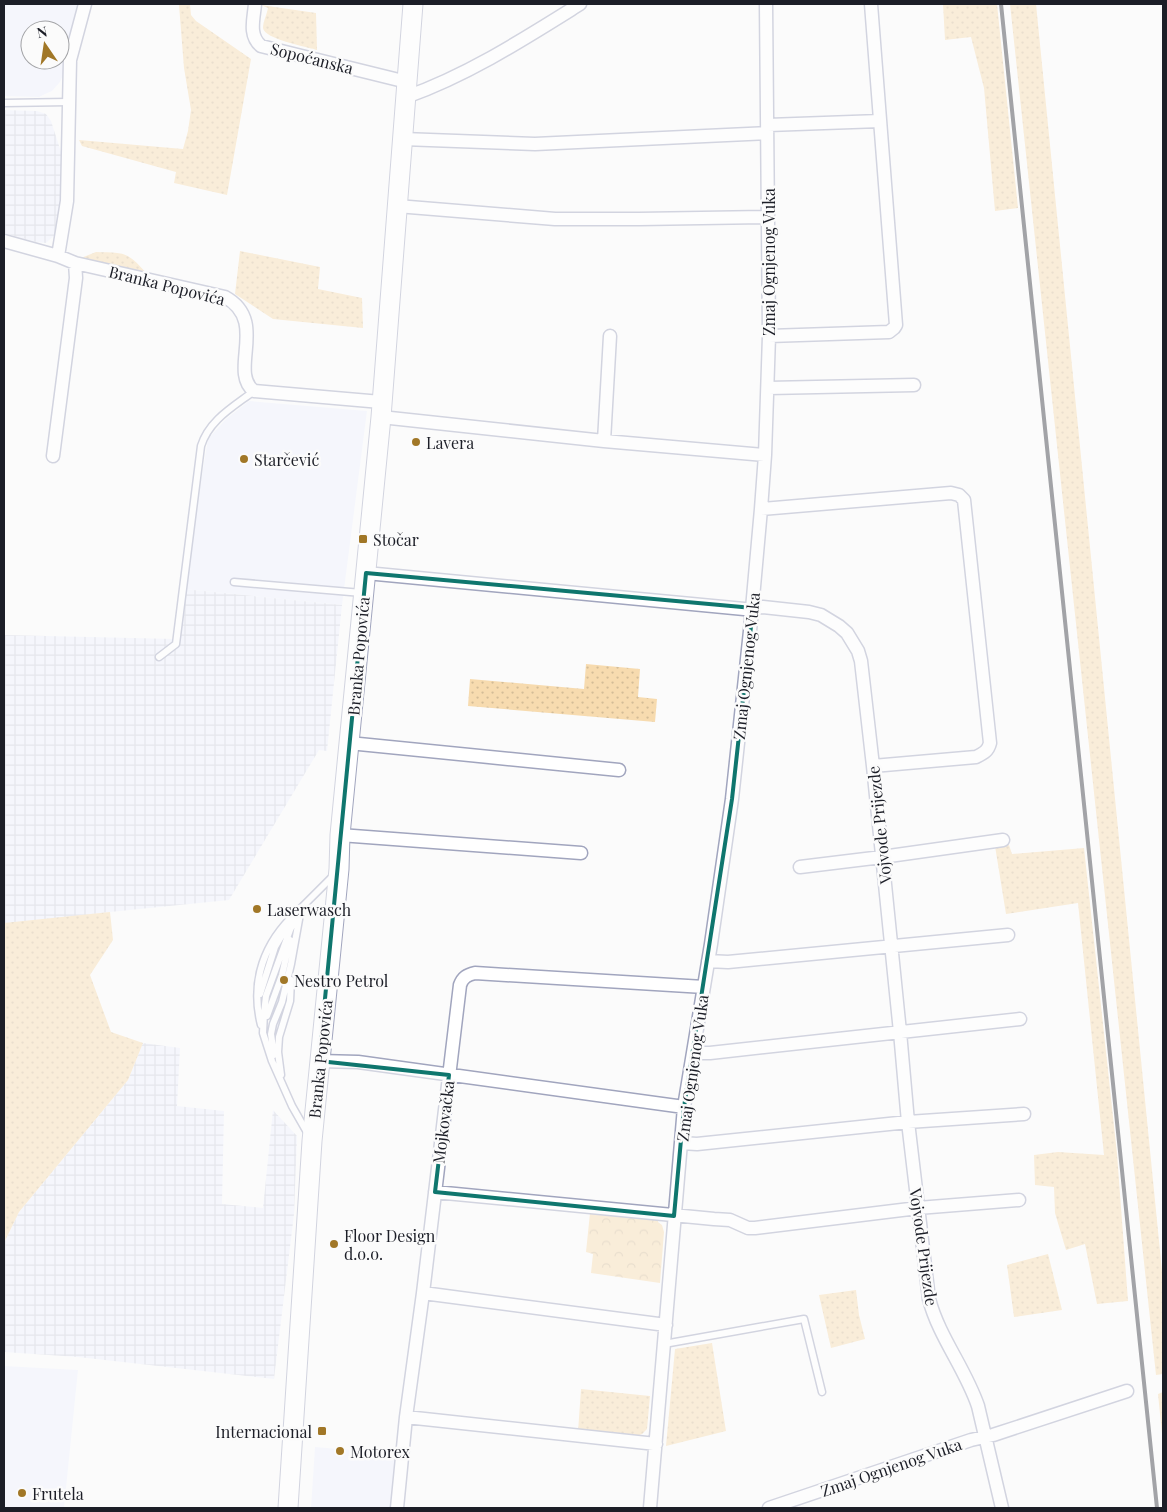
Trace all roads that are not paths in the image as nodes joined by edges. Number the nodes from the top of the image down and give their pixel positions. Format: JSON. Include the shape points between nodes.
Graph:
{"nodes":[{"id":1,"x":85,"y":4,"type":"edge"},
{"id":2,"x":255,"y":4,"type":"edge"},
{"id":3,"x":413,"y":4,"type":"edge"},
{"id":4,"x":580,"y":4,"type":"edge"},
{"id":5,"x":766,"y":4,"type":"edge"},
{"id":6,"x":871,"y":4,"type":"edge"},
{"id":7,"x":406,"y":90,"type":"junction"},
{"id":8,"x":69,"y":102,"type":"junction"},
{"id":9,"x":4,"y":103,"type":"edge"},
{"id":10,"x":880,"y":121,"type":"junction"},
{"id":11,"x":767,"y":129,"type":"junction"},
{"id":12,"x":403,"y":139,"type":"junction"},
{"id":13,"x":397,"y":206,"type":"junction"},
{"id":14,"x":768,"y":217,"type":"junction"},
{"id":15,"x":4,"y":241,"type":"edge"},
{"id":16,"x":58,"y":256,"type":"junction"},
{"id":17,"x":75,"y":263,"type":"junction"},
{"id":18,"x":610,"y":336,"type":"dead end"},
{"id":19,"x":769,"y":336,"type":"junction"},
{"id":20,"x":914,"y":385,"type":"dead end"},
{"id":21,"x":768,"y":388,"type":"junction"},
{"id":22,"x":254,"y":391,"type":"junction"},
{"id":23,"x":381,"y":410,"type":"junction"},
{"id":24,"x":604,"y":441,"type":"junction"},
{"id":25,"x":766,"y":455,"type":"junction"},
{"id":26,"x":53,"y":456,"type":"dead end"},
{"id":27,"x":761,"y":509,"type":"junction"},
{"id":28,"x":366,"y":573,"type":"junction"},
{"id":29,"x":234,"y":582,"type":"dead end"},
{"id":30,"x":364,"y":594,"type":"junction"},
{"id":31,"x":753,"y":608,"type":"junction"},
{"id":32,"x":159,"y":657,"type":"dead end"},
{"id":33,"x":349,"y":743,"type":"junction"},
{"id":34,"x":873,"y":766,"type":"junction"},
{"id":35,"x":619,"y":770,"type":"dead end"},
{"id":36,"x":340,"y":835,"type":"junction"},
{"id":37,"x":1003,"y":840,"type":"dead end"},
{"id":38,"x":581,"y":853,"type":"dead end"},
{"id":39,"x":882,"y":858,"type":"junction"},
{"id":40,"x":800,"y":867,"type":"dead end"},
{"id":41,"x":339,"y":869,"type":"junction"},
{"id":42,"x":301,"y":908,"type":"junction"},
{"id":43,"x":1008,"y":936,"type":"dead end"},
{"id":44,"x":892,"y":946,"type":"junction"},
{"id":45,"x":708,"y":961,"type":"junction"},
{"id":46,"x":704,"y":988,"type":"junction"},
{"id":47,"x":1020,"y":1019,"type":"dead end"},
{"id":48,"x":900,"y":1032,"type":"junction"},
{"id":49,"x":263,"y":1033,"type":"junction"},
{"id":50,"x":693,"y":1053,"type":"junction"},
{"id":51,"x":319,"y":1061,"type":"junction"},
{"id":52,"x":449,"y":1075,"type":"junction"},
{"id":53,"x":282,"y":1084,"type":"junction"},
{"id":54,"x":684,"y":1107,"type":"junction"},
{"id":55,"x":1024,"y":1114,"type":"dead end"},
{"id":56,"x":908,"y":1122,"type":"junction"},
{"id":57,"x":312,"y":1141,"type":"junction"},
{"id":58,"x":681,"y":1143,"type":"junction"},
{"id":59,"x":435,"y":1192,"type":"junction"},
{"id":60,"x":1019,"y":1200,"type":"dead end"},
{"id":61,"x":918,"y":1208,"type":"junction"},
{"id":62,"x":674,"y":1216,"type":"junction"},
{"id":63,"x":423,"y":1292,"type":"junction"},
{"id":64,"x":666,"y":1325,"type":"junction"},
{"id":65,"x":664,"y":1344,"type":"junction"},
{"id":66,"x":1126,"y":1391,"type":"dead end"},
{"id":67,"x":822,"y":1392,"type":"dead end"},
{"id":68,"x":406,"y":1417,"type":"junction"},
{"id":69,"x":986,"y":1436,"type":"junction"},
{"id":70,"x":656,"y":1444,"type":"junction"},
{"id":71,"x":288,"y":1508,"type":"edge"},
{"id":72,"x":397,"y":1508,"type":"edge"},
{"id":73,"x":650,"y":1508,"type":"edge"},
{"id":74,"x":769,"y":1508,"type":"edge"},
{"id":75,"x":1002,"y":1508,"type":"edge"}],
"edges":[{"from":1,"to":8,"type":"street","via":[[70,60]]},
{"from":2,"to":7,"type":"street","name":"Sopoćanska","via":[[253,34],[260,46]]},
{"from":3,"to":7,"type":"main road","name":"Branka Popovića"},
{"from":4,"to":7,"type":"street","via":[[442,84]]},
{"from":5,"to":11,"type":"street","name":"Zmaj Ognjenog Vuka"},
{"from":6,"to":10,"type":"street"},
{"from":7,"to":12,"type":"main road","name":"Branka Popovića"},
{"from":8,"to":9,"type":"lane"},
{"from":8,"to":16,"type":"street","via":[[67,201]]},
{"from":10,"to":11,"type":"street"},
{"from":10,"to":19,"type":"street","via":[[896,320],[894,328],[889,332]]},
{"from":11,"to":12,"type":"street","via":[[535,144]]},
{"from":11,"to":14,"type":"street","name":"Zmaj Ognjenog Vuka"},
{"from":12,"to":13,"type":"main road","name":"Branka Popovića"},
{"from":13,"to":14,"type":"street","via":[[555,218]]},
{"from":13,"to":23,"type":"main road","name":"Branka Popovića"},
{"from":14,"to":19,"type":"street","name":"Zmaj Ognjenog Vuka"},
{"from":15,"to":16,"type":"street","name":"Branka Popovića"},
{"from":16,"to":17,"type":"street","name":"Branka Popovića"},
{"from":17,"to":22,"type":"street","name":"Branka Popovića","via":[[232,300],[245,321],[245,379]]},
{"from":17,"to":26,"type":"street","via":[[76,278]]},
{"from":18,"to":24,"type":"street"},
{"from":19,"to":21,"type":"street","name":"Zmaj Ognjenog Vuka"},
{"from":20,"to":21,"type":"street"},
{"from":21,"to":25,"type":"street","name":"Zmaj Ognjenog Vuka"},
{"from":22,"to":23,"type":"street"},
{"from":22,"to":32,"type":"lane","via":[[226,412],[204,436],[176,644]]},
{"from":23,"to":24,"type":"street"},
{"from":23,"to":28,"type":"main road","name":"Branka Popovića"},
{"from":24,"to":25,"type":"street"},
{"from":25,"to":27,"type":"street","name":"Zmaj Ognjenog Vuka"},
{"from":27,"to":31,"type":"street","name":"Zmaj Ognjenog Vuka"},
{"from":27,"to":34,"type":"street","via":[[951,493],[964,500],[989,748],[976,757]]},
{"from":28,"to":30,"type":"main road","name":"Branka Popovića"},
{"from":28,"to":31,"type":"street","name":"Vojvode Prijezde"},
{"from":29,"to":30,"type":"lane"},
{"from":30,"to":33,"type":"main road","name":"Branka Popovića"},
{"from":31,"to":34,"type":"street","name":"Vojvode Prijezde","via":[[809,612],[830,620],[847,633],[861,661]]},
{"from":31,"to":45,"type":"street","name":"Zmaj Ognjenog Vuka","via":[[732,798]]},
{"from":33,"to":35,"type":"street"},
{"from":33,"to":36,"type":"main road","name":"Branka Popovića"},
{"from":34,"to":39,"type":"street","name":"Vojvode Prijezde"},
{"from":36,"to":38,"type":"street"},
{"from":36,"to":41,"type":"main road","name":"Branka Popovića"},
{"from":37,"to":39,"type":"street"},
{"from":39,"to":40,"type":"street"},
{"from":39,"to":44,"type":"street","name":"Vojvode Prijezde"},
{"from":41,"to":42,"type":"lane"},
{"from":41,"to":51,"type":"main road","name":"Branka Popovića"},
{"from":42,"to":49,"type":"lane","via":[[266,996]]},
{"from":42,"to":49,"type":"lane","via":[[285,922],[269,945],[260,968],[256,1006]]},
{"from":42,"to":53,"type":"lane","via":[[282,1002],[271,1034]]},
{"from":43,"to":44,"type":"street"},
{"from":44,"to":45,"type":"street","via":[[728,962]]},
{"from":44,"to":48,"type":"street","name":"Vojvode Prijezde"},
{"from":45,"to":46,"type":"street","name":"Zmaj Ognjenog Vuka"},
{"from":46,"to":50,"type":"street","name":"Zmaj Ognjenog Vuka"},
{"from":46,"to":52,"type":"street","name":"Mojkovačka","via":[[470,974],[460,984]]},
{"from":47,"to":48,"type":"street"},
{"from":48,"to":50,"type":"street"},
{"from":48,"to":56,"type":"street","name":"Vojvode Prijezde"},
{"from":49,"to":53,"type":"lane"},
{"from":50,"to":54,"type":"street","name":"Zmaj Ognjenog Vuka"},
{"from":51,"to":52,"type":"street","via":[[344,1061]]},
{"from":51,"to":57,"type":"main road","name":"Branka Popovića"},
{"from":52,"to":54,"type":"street"},
{"from":52,"to":59,"type":"street","name":"Mojkovačka"},
{"from":53,"to":57,"type":"lane"},
{"from":54,"to":58,"type":"street","name":"Zmaj Ognjenog Vuka"},
{"from":55,"to":56,"type":"street"},
{"from":56,"to":58,"type":"street"},
{"from":56,"to":61,"type":"street","name":"Vojvode Prijezde"},
{"from":57,"to":71,"type":"main road","name":"Branka Popovića"},
{"from":58,"to":62,"type":"street","name":"Zmaj Ognjenog Vuka"},
{"from":59,"to":62,"type":"street"},
{"from":59,"to":63,"type":"street","name":"Mojkovačka"},
{"from":60,"to":61,"type":"street"},
{"from":61,"to":62,"type":"street","via":[[756,1228],[730,1220]]},
{"from":61,"to":69,"type":"street","name":"Vojvode Prijezde","via":[[932,1312],[973,1391]]},
{"from":62,"to":64,"type":"street","name":"Zmaj Ognjenog Vuka"},
{"from":63,"to":64,"type":"street"},
{"from":63,"to":68,"type":"street","name":"Mojkovačka"},
{"from":64,"to":65,"type":"street","name":"Zmaj Ognjenog Vuka"},
{"from":65,"to":67,"type":"lane","via":[[804,1319]]},
{"from":65,"to":70,"type":"street","name":"Zmaj Ognjenog Vuka"},
{"from":66,"to":69,"type":"street","name":"Zmaj Ognjenog Vuka"},
{"from":68,"to":70,"type":"street"},
{"from":68,"to":72,"type":"street","name":"Mojkovačka"},
{"from":69,"to":74,"type":"street","name":"Zmaj Ognjenog Vuka"},
{"from":69,"to":75,"type":"street","name":"Vojvode Prijezde"},
{"from":70,"to":73,"type":"street","name":"Zmaj Ognjenog Vuka"}]}
